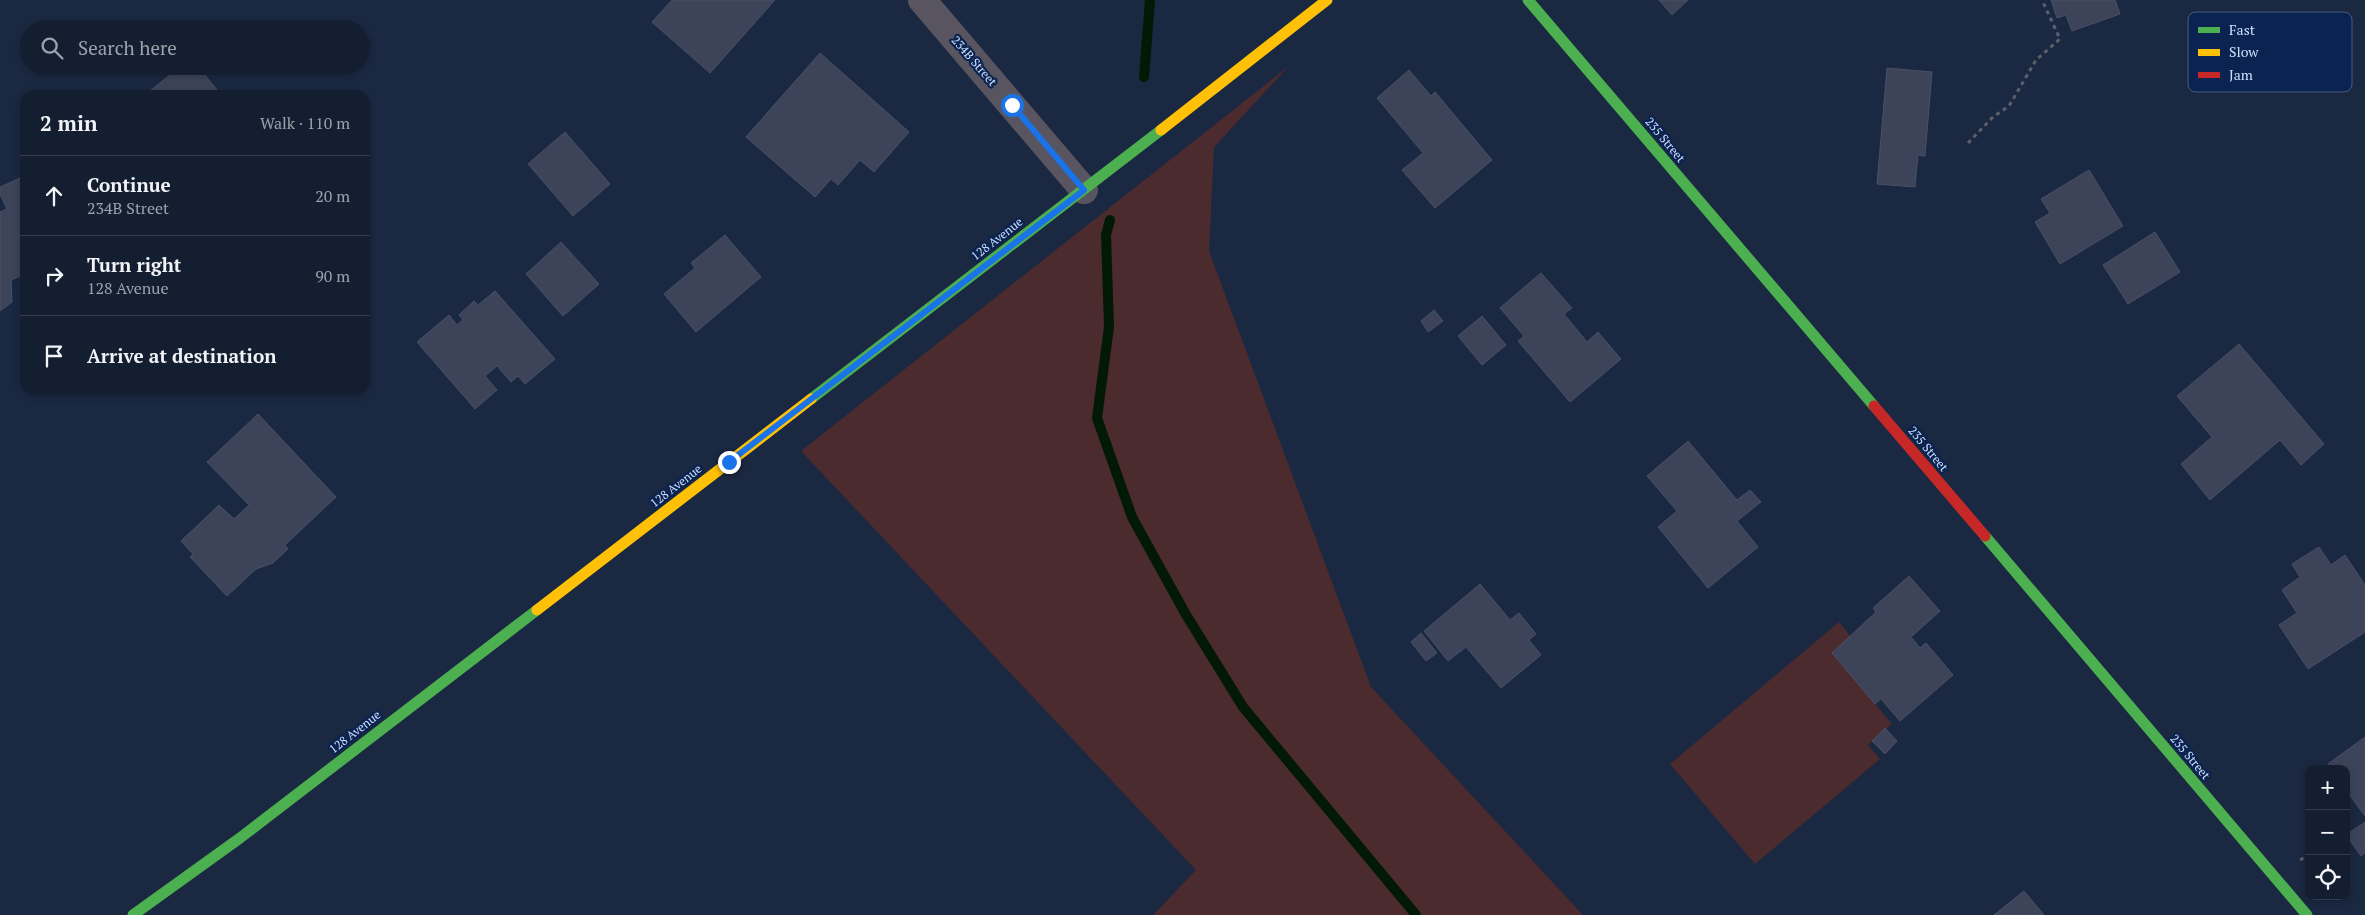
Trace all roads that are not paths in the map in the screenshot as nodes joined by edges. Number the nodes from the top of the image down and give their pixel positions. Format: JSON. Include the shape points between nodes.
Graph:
{"nodes":[{"id":1,"x":922,"y":0,"type":"edge"},
{"id":2,"x":1327,"y":0,"type":"edge"},
{"id":3,"x":1528,"y":0,"type":"edge"},
{"id":4,"x":1084,"y":190,"type":"junction"},
{"id":5,"x":133,"y":915,"type":"edge"},
{"id":6,"x":2307,"y":915,"type":"edge"}],
"edges":[{"from":1,"to":4,"type":"street","name":"234B Street"},
{"from":2,"to":4,"type":"street","name":"128 Avenue"},
{"from":3,"to":6,"type":"street","name":"235 Street"},
{"from":4,"to":5,"type":"street","name":"128 Avenue","via":[[240,838]]}]}
